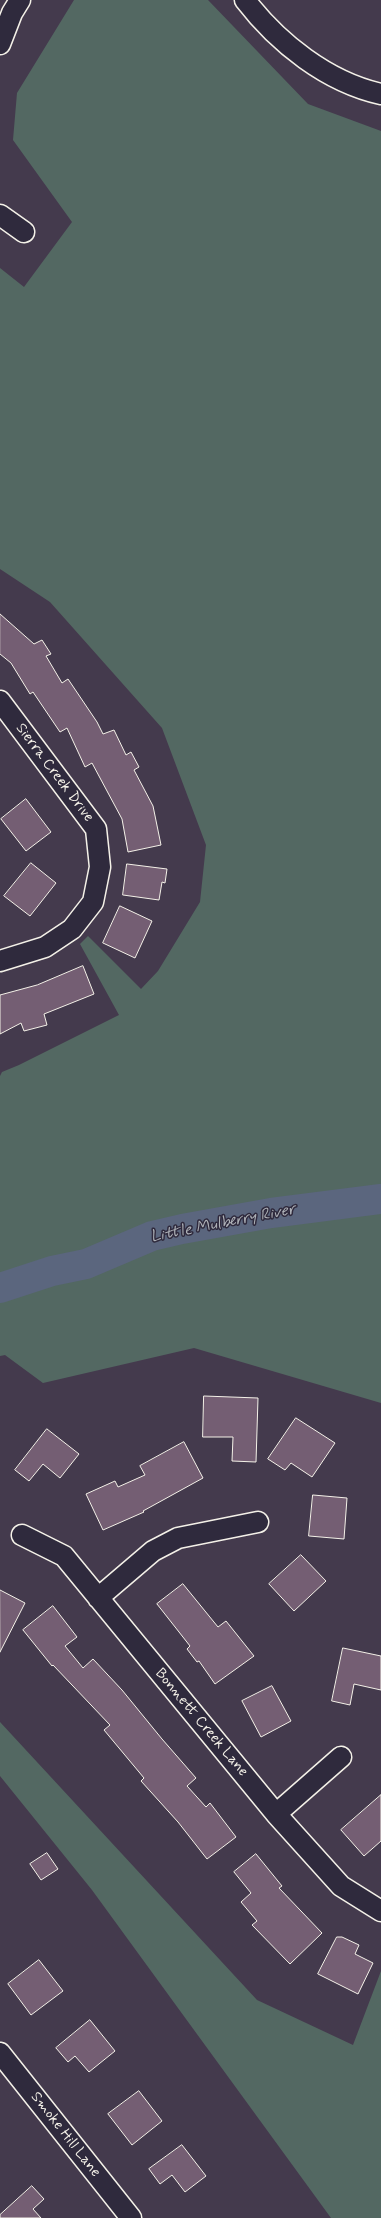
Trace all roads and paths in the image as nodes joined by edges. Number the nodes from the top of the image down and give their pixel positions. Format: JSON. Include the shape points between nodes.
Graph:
{"nodes":[{"id":1,"x":20,"y":0,"type":"edge"},
{"id":2,"x":245,"y":0,"type":"edge"},
{"id":3,"x":0,"y":44,"type":"edge"},
{"id":4,"x":381,"y":94,"type":"edge"},
{"id":5,"x":0,"y":215,"type":"edge"},
{"id":6,"x":24,"y":232,"type":"dead end"},
{"id":7,"x":0,"y":701,"type":"edge"},
{"id":8,"x":0,"y":961,"type":"edge"},
{"id":9,"x":258,"y":1522,"type":"dead end"},
{"id":10,"x":22,"y":1535,"type":"dead end"},
{"id":11,"x":98,"y":1598,"type":"junction"},
{"id":12,"x":341,"y":1757,"type":"dead end"},
{"id":13,"x":276,"y":1814,"type":"junction"},
{"id":14,"x":381,"y":1911,"type":"edge"},
{"id":15,"x":0,"y":2053,"type":"edge"},
{"id":16,"x":131,"y":2218,"type":"edge"}],
"edges":[{"from":1,"to":3,"type":"street"},
{"from":2,"to":4,"type":"street","via":[[263,23],[309,62],[359,90]]},
{"from":5,"to":6,"type":"street"},
{"from":7,"to":8,"type":"street","name":"Sierra Creek Drive","via":[[96,829],[100,866],[93,902],[72,929],[46,947]]},
{"from":9,"to":11,"type":"street","via":[[178,1538],[153,1551]]},
{"from":10,"to":11,"type":"street","name":"Bonnett Creek Lane","via":[[64,1556]]},
{"from":11,"to":13,"type":"street","name":"Bonnett Creek Lane"},
{"from":12,"to":13,"type":"street"},
{"from":13,"to":14,"type":"street","name":"Bonnett Creek Lane","via":[[341,1886]]},
{"from":15,"to":16,"type":"street","name":"Smoke Hill Lane"}]}
